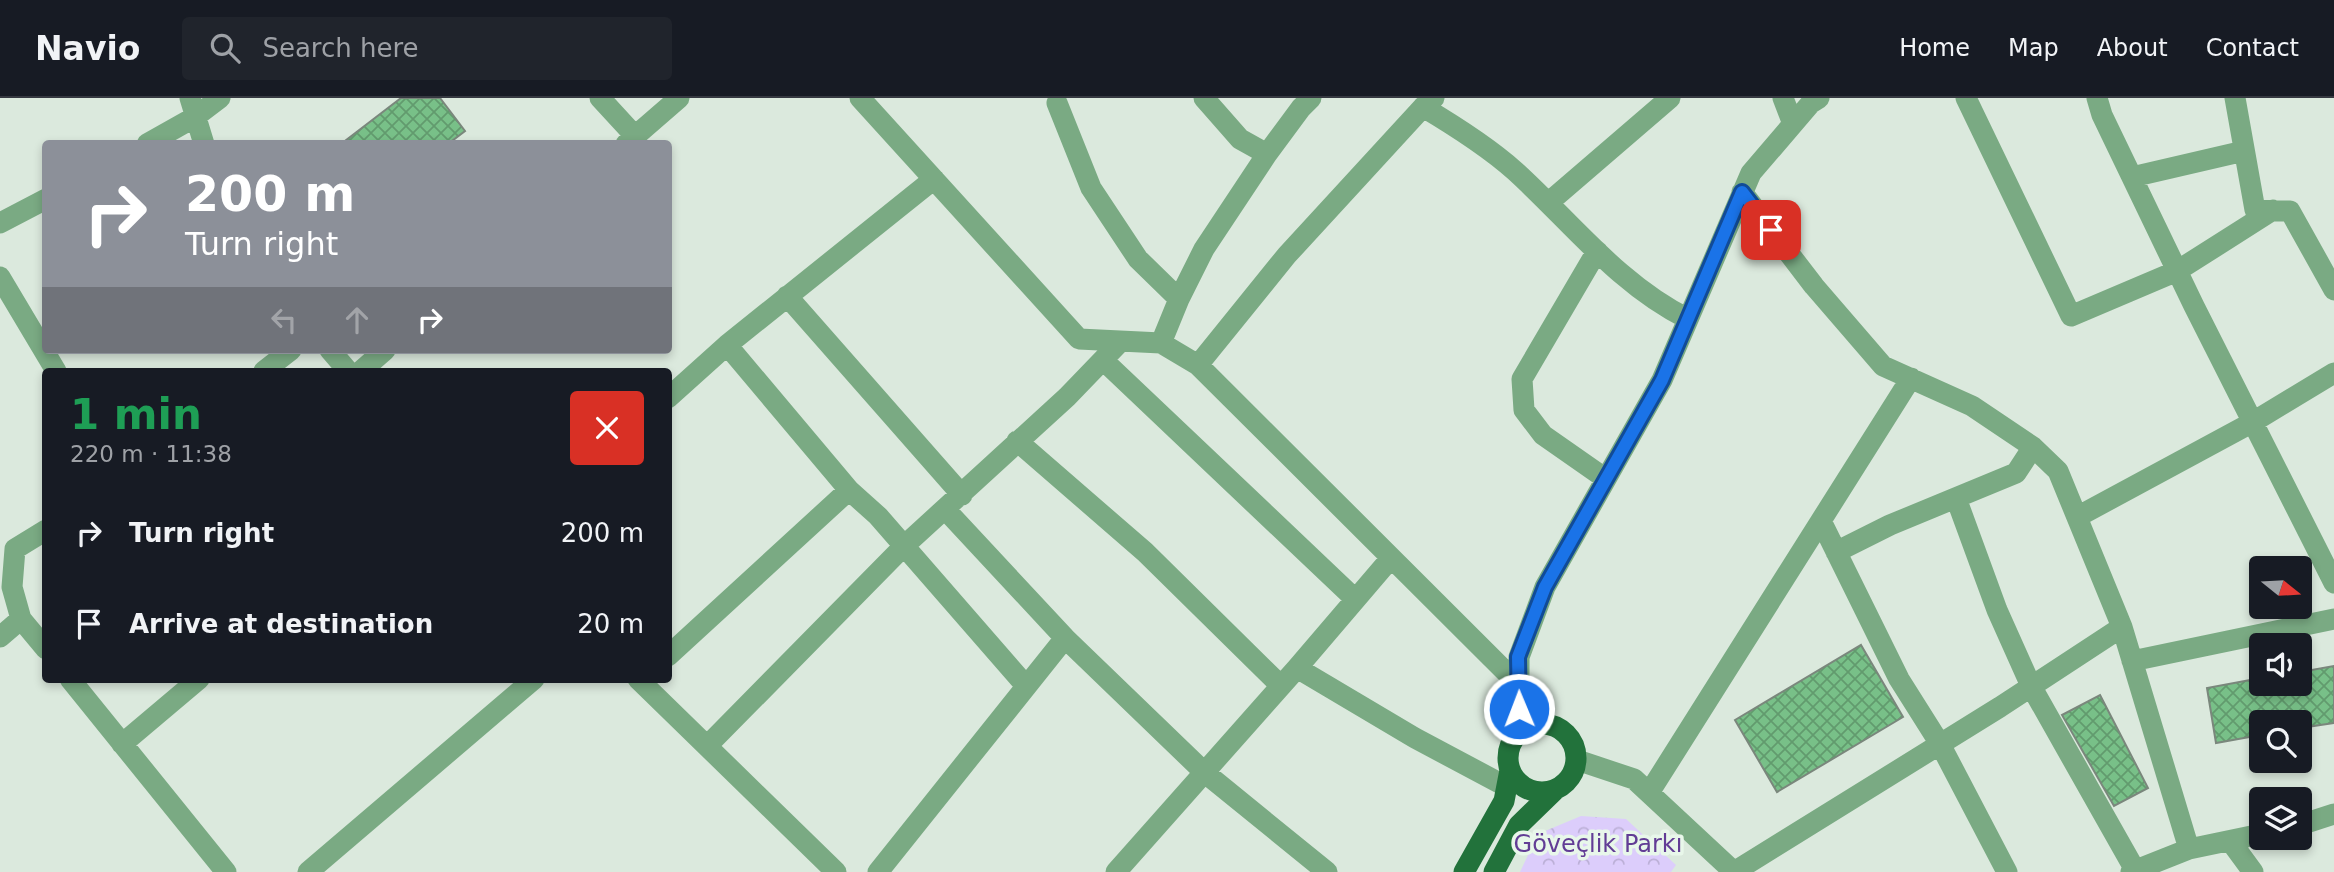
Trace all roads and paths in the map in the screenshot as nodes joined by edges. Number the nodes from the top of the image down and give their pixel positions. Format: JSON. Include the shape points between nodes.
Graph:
{"nodes":[{"id":1,"x":220,"y":98,"type":"edge"},
{"id":2,"x":600,"y":98,"type":"edge"},
{"id":3,"x":679,"y":98,"type":"edge"},
{"id":4,"x":860,"y":98,"type":"edge"},
{"id":5,"x":1204,"y":98,"type":"edge"},
{"id":6,"x":1311,"y":98,"type":"edge"},
{"id":7,"x":1671,"y":98,"type":"edge"},
{"id":8,"x":1783,"y":98,"type":"edge"},
{"id":9,"x":1819,"y":98,"type":"edge"},
{"id":10,"x":1966,"y":98,"type":"edge"},
{"id":11,"x":2098,"y":98,"type":"edge"},
{"id":12,"x":2235,"y":98,"type":"edge"},
{"id":13,"x":1428,"y":102,"type":"edge"},
{"id":14,"x":1057,"y":103,"type":"dead end"},
{"id":15,"x":192,"y":107,"type":"edge"},
{"id":16,"x":1793,"y":124,"type":"junction"},
{"id":17,"x":152,"y":140,"type":"edge"},
{"id":18,"x":203,"y":140,"type":"edge"},
{"id":19,"x":630,"y":140,"type":"edge"},
{"id":20,"x":2244,"y":151,"type":"junction"},
{"id":21,"x":1267,"y":154,"type":"junction"},
{"id":22,"x":2132,"y":177,"type":"junction"},
{"id":23,"x":934,"y":179,"type":"junction"},
{"id":24,"x":1742,"y":192,"type":"junction"},
{"id":25,"x":42,"y":201,"type":"edge"},
{"id":26,"x":1548,"y":203,"type":"junction"},
{"id":27,"x":2273,"y":210,"type":"junction"},
{"id":28,"x":0,"y":223,"type":"edge"},
{"id":29,"x":1597,"y":251,"type":"junction"},
{"id":30,"x":2177,"y":271,"type":"junction"},
{"id":31,"x":0,"y":277,"type":"edge"},
{"id":32,"x":2334,"y":290,"type":"edge"},
{"id":33,"x":787,"y":296,"type":"junction"},
{"id":34,"x":1179,"y":299,"type":"junction"},
{"id":35,"x":1688,"y":319,"type":"junction"},
{"id":36,"x":1120,"y":342,"type":"junction"},
{"id":37,"x":1161,"y":342,"type":"junction"},
{"id":38,"x":727,"y":345,"type":"junction"},
{"id":39,"x":42,"y":348,"type":"edge"},
{"id":40,"x":286,"y":354,"type":"edge"},
{"id":41,"x":333,"y":354,"type":"edge"},
{"id":42,"x":380,"y":354,"type":"edge"},
{"id":43,"x":1103,"y":360,"type":"junction"},
{"id":44,"x":1198,"y":365,"type":"junction"},
{"id":45,"x":268,"y":368,"type":"edge"},
{"id":46,"x":345,"y":368,"type":"edge"},
{"id":47,"x":364,"y":368,"type":"edge"},
{"id":48,"x":2334,"y":373,"type":"edge"},
{"id":49,"x":1911,"y":379,"type":"junction"},
{"id":50,"x":672,"y":394,"type":"edge"},
{"id":51,"x":2253,"y":422,"type":"junction"},
{"id":52,"x":1017,"y":441,"type":"junction"},
{"id":53,"x":2033,"y":447,"type":"junction"},
{"id":54,"x":1606,"y":479,"type":"junction"},
{"id":55,"x":849,"y":490,"type":"junction"},
{"id":56,"x":962,"y":495,"type":"junction"},
{"id":57,"x":1956,"y":498,"type":"junction"},
{"id":58,"x":945,"y":509,"type":"junction"},
{"id":59,"x":2077,"y":517,"type":"junction"},
{"id":60,"x":1821,"y":521,"type":"junction"},
{"id":61,"x":42,"y":532,"type":"edge"},
{"id":62,"x":904,"y":546,"type":"junction"},
{"id":63,"x":1836,"y":552,"type":"junction"},
{"id":64,"x":1391,"y":558,"type":"junction"},
{"id":65,"x":2334,"y":583,"type":"edge"},
{"id":66,"x":1355,"y":599,"type":"junction"},
{"id":67,"x":21,"y":619,"type":"junction"},
{"id":68,"x":2334,"y":619,"type":"edge"},
{"id":69,"x":2122,"y":627,"type":"junction"},
{"id":70,"x":0,"y":637,"type":"edge"},
{"id":71,"x":1065,"y":638,"type":"junction"},
{"id":72,"x":42,"y":644,"type":"edge"},
{"id":73,"x":672,"y":652,"type":"edge"},
{"id":74,"x":2132,"y":662,"type":"junction"},
{"id":75,"x":1297,"y":668,"type":"junction"},
{"id":76,"x":73,"y":683,"type":"edge"},
{"id":77,"x":194,"y":683,"type":"edge"},
{"id":78,"x":529,"y":683,"type":"edge"},
{"id":79,"x":644,"y":683,"type":"edge"},
{"id":80,"x":1519,"y":685,"type":"junction"},
{"id":81,"x":1026,"y":686,"type":"junction"},
{"id":82,"x":1281,"y":686,"type":"junction"},
{"id":83,"x":2031,"y":686,"type":"junction"},
{"id":84,"x":1519,"y":733,"type":"junction"},
{"id":85,"x":122,"y":744,"type":"junction"},
{"id":86,"x":1940,"y":744,"type":"junction"},
{"id":87,"x":707,"y":746,"type":"junction"},
{"id":88,"x":1577,"y":760,"type":"junction"},
{"id":89,"x":1204,"y":772,"type":"junction"},
{"id":90,"x":1508,"y":778,"type":"junction"},
{"id":91,"x":1554,"y":791,"type":"junction"},
{"id":92,"x":1649,"y":793,"type":"junction"},
{"id":93,"x":2334,"y":814,"type":"edge"},
{"id":94,"x":2312,"y":821,"type":"edge"},
{"id":95,"x":2249,"y":837,"type":"edge"},
{"id":96,"x":2231,"y":842,"type":"junction"},
{"id":97,"x":2189,"y":849,"type":"junction"},
{"id":98,"x":2133,"y":871,"type":"edge"},
{"id":99,"x":226,"y":872,"type":"edge"},
{"id":100,"x":308,"y":872,"type":"edge"},
{"id":101,"x":836,"y":872,"type":"edge"},
{"id":102,"x":878,"y":872,"type":"edge"},
{"id":103,"x":1116,"y":872,"type":"edge"},
{"id":104,"x":1326,"y":872,"type":"edge"},
{"id":105,"x":1464,"y":872,"type":"edge"},
{"id":106,"x":1494,"y":872,"type":"edge"},
{"id":107,"x":1734,"y":872,"type":"edge"},
{"id":108,"x":2007,"y":872,"type":"edge"},
{"id":109,"x":2253,"y":872,"type":"edge"}],
"edges":[{"from":1,"to":15,"type":"street"},
{"from":2,"to":19,"type":"street"},
{"from":3,"to":19,"type":"street"},
{"from":4,"to":23,"type":"street"},
{"from":5,"to":21,"type":"street","via":[[1240,139]]},
{"from":6,"to":21,"type":"street"},
{"from":7,"to":26,"type":"street"},
{"from":8,"to":16,"type":"street"},
{"from":9,"to":16,"type":"street"},
{"from":10,"to":30,"type":"street","via":[[2071,316]]},
{"from":11,"to":22,"type":"street"},
{"from":12,"to":20,"type":"street"},
{"from":13,"to":26,"type":"street"},
{"from":13,"to":44,"type":"street","via":[[1287,255]]},
{"from":14,"to":34,"type":"street","via":[[1091,188],[1138,259]]},
{"from":15,"to":17,"type":"street"},
{"from":15,"to":18,"type":"street"},
{"from":16,"to":24,"type":"street","via":[[1751,173]]},
{"from":20,"to":22,"type":"street"},
{"from":20,"to":27,"type":"street","via":[[2255,210]]},
{"from":21,"to":34,"type":"street","via":[[1204,248]]},
{"from":22,"to":30,"type":"street"},
{"from":23,"to":33,"type":"street"},
{"from":23,"to":36,"type":"street","via":[[1079,339]]},
{"from":24,"to":35,"type":"street"},
{"from":24,"to":49,"type":"street","via":[[1883,366]]},
{"from":25,"to":28,"type":"street"},
{"from":26,"to":29,"type":"street"},
{"from":27,"to":30,"type":"street"},
{"from":27,"to":32,"type":"street","via":[[2290,211]]},
{"from":29,"to":35,"type":"street","via":[[1635,288]]},
{"from":29,"to":54,"type":"street","via":[[1522,379],[1524,410],[1543,435]]},
{"from":30,"to":51,"type":"street"},
{"from":31,"to":39,"type":"street"},
{"from":33,"to":38,"type":"street"},
{"from":33,"to":56,"type":"street"},
{"from":34,"to":37,"type":"street"},
{"from":35,"to":54,"type":"street","via":[[1662,380]]},
{"from":36,"to":37,"type":"street"},
{"from":36,"to":43,"type":"street"},
{"from":37,"to":44,"type":"street"},
{"from":38,"to":50,"type":"street"},
{"from":38,"to":55,"type":"street"},
{"from":40,"to":45,"type":"street"},
{"from":41,"to":46,"type":"street"},
{"from":42,"to":47,"type":"street"},
{"from":43,"to":52,"type":"street"},
{"from":43,"to":66,"type":"street"},
{"from":44,"to":64,"type":"street"},
{"from":48,"to":51,"type":"street"},
{"from":49,"to":53,"type":"street","via":[[1972,406]]},
{"from":49,"to":60,"type":"street"},
{"from":51,"to":59,"type":"street"},
{"from":51,"to":65,"type":"street"},
{"from":52,"to":56,"type":"street"},
{"from":52,"to":82,"type":"street","via":[[1145,552]]},
{"from":53,"to":57,"type":"street","via":[[2015,472]]},
{"from":53,"to":59,"type":"street","via":[[2058,471]]},
{"from":54,"to":80,"type":"street","via":[[1545,587],[1518,657]]},
{"from":55,"to":62,"type":"street"},
{"from":55,"to":73,"type":"street"},
{"from":56,"to":58,"type":"street"},
{"from":57,"to":63,"type":"street"},
{"from":57,"to":83,"type":"street"},
{"from":58,"to":62,"type":"street"},
{"from":58,"to":71,"type":"street"},
{"from":59,"to":69,"type":"street"},
{"from":60,"to":63,"type":"street"},
{"from":60,"to":92,"type":"street"},
{"from":61,"to":67,"type":"street","via":[[15,549],[12,587]]},
{"from":62,"to":81,"type":"street"},
{"from":62,"to":87,"type":"street"},
{"from":63,"to":86,"type":"street","via":[[1899,679]]},
{"from":64,"to":66,"type":"street"},
{"from":64,"to":80,"type":"street"},
{"from":66,"to":75,"type":"street"},
{"from":67,"to":70,"type":"street"},
{"from":67,"to":72,"type":"street"},
{"from":68,"to":74,"type":"street"},
{"from":69,"to":74,"type":"street"},
{"from":69,"to":83,"type":"street"},
{"from":71,"to":81,"type":"street"},
{"from":71,"to":89,"type":"street"},
{"from":74,"to":97,"type":"street"},
{"from":75,"to":82,"type":"street"},
{"from":75,"to":90,"type":"street","via":[[1415,738]]},
{"from":76,"to":85,"type":"street"},
{"from":77,"to":85,"type":"street"},
{"from":78,"to":100,"type":"street"},
{"from":79,"to":87,"type":"street"},
{"from":80,"to":84,"type":"street"},
{"from":81,"to":102,"type":"street"},
{"from":82,"to":89,"type":"street"},
{"from":83,"to":86,"type":"street"},
{"from":83,"to":98,"type":"street"},
{"from":84,"to":88,"type":"main road","via":[[1544,723],[1557,727],[1575,746]]},
{"from":84,"to":90,"type":"main road","via":[[1511,744]]},
{"from":85,"to":99,"type":"street"},
{"from":86,"to":107,"type":"street"},
{"from":86,"to":108,"type":"street"},
{"from":87,"to":101,"type":"street"},
{"from":88,"to":91,"type":"main road","via":[[1566,784]]},
{"from":88,"to":92,"type":"street","via":[[1634,779]]},
{"from":89,"to":103,"type":"street"},
{"from":89,"to":104,"type":"street"},
{"from":90,"to":91,"type":"main road","via":[[1541,793]]},
{"from":90,"to":105,"type":"main road","via":[[1504,801]]},
{"from":91,"to":106,"type":"main road","via":[[1519,825]]},
{"from":92,"to":107,"type":"street"},
{"from":93,"to":94,"type":"street"},
{"from":95,"to":96,"type":"street"},
{"from":96,"to":97,"type":"street"},
{"from":96,"to":109,"type":"street"},
{"from":97,"to":98,"type":"street"}]}
